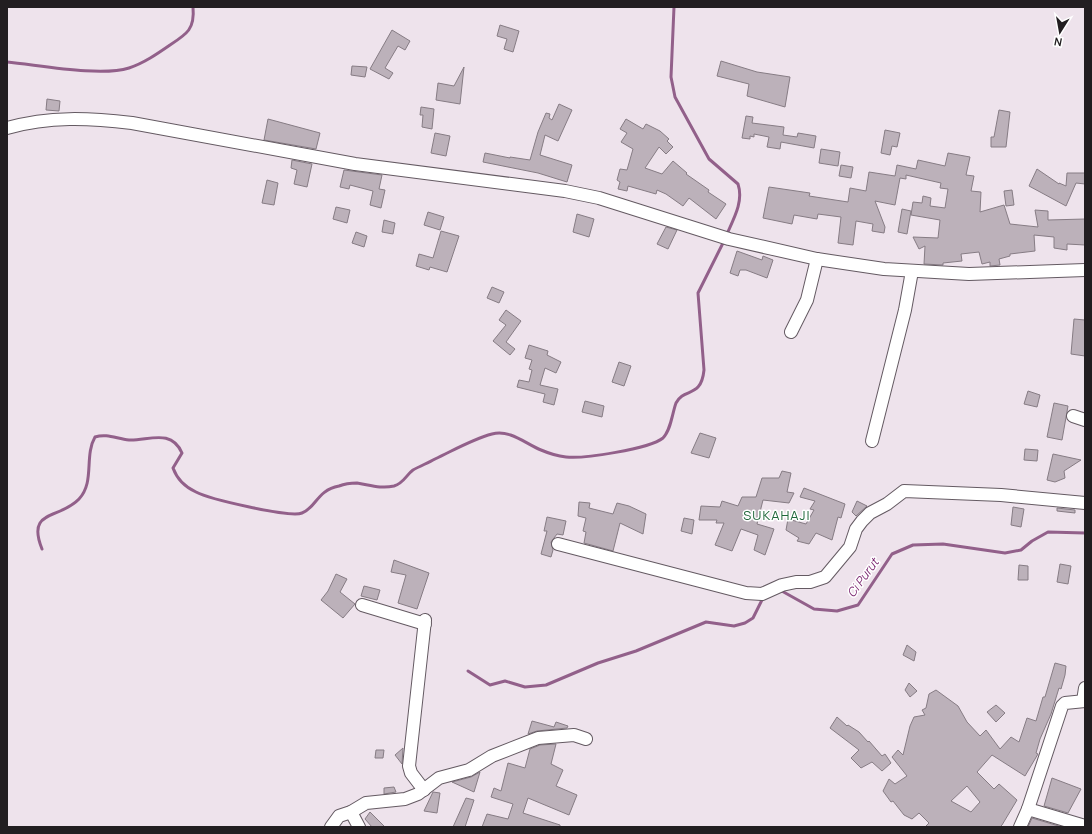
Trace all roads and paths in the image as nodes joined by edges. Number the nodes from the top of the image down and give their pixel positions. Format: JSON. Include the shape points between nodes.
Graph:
{"nodes":[{"id":1,"x":7,"y":128,"type":"edge"},
{"id":2,"x":817,"y":259,"type":"junction"},
{"id":3,"x":1085,"y":270,"type":"edge"},
{"id":4,"x":912,"y":271,"type":"junction"},
{"id":5,"x":791,"y":332,"type":"dead end"},
{"id":6,"x":872,"y":441,"type":"dead end"},
{"id":7,"x":1085,"y":503,"type":"edge"},
{"id":8,"x":558,"y":544,"type":"dead end"},
{"id":9,"x":362,"y":604,"type":"dead end"},
{"id":10,"x":1085,"y":688,"type":"edge"},
{"id":11,"x":1084,"y":701,"type":"edge"},
{"id":12,"x":586,"y":739,"type":"dead end"},
{"id":13,"x":424,"y":790,"type":"junction"},
{"id":14,"x":1028,"y":809,"type":"junction"},
{"id":15,"x":351,"y":812,"type":"junction"},
{"id":16,"x":1085,"y":826,"type":"edge"},
{"id":17,"x":331,"y":827,"type":"edge"},
{"id":18,"x":359,"y":827,"type":"edge"},
{"id":19,"x":1020,"y":827,"type":"edge"}],
"edges":[{"from":1,"to":2,"type":"street","via":[[73,118],[132,123],[363,166],[565,192],[599,198],[724,237]]},
{"from":2,"to":4,"type":"street"},
{"from":2,"to":5,"type":"street","via":[[807,300]]},
{"from":3,"to":4,"type":"street","via":[[969,274]]},
{"from":4,"to":6,"type":"street","via":[[905,310]]},
{"from":7,"to":8,"type":"street","via":[[1001,495],[904,491],[862,521],[850,547],[826,577],[810,582],[782,585],[762,594],[746,593]]},
{"from":9,"to":13,"type":"street","via":[[425,622],[409,766],[411,773]]},
{"from":10,"to":11,"type":"street"},
{"from":11,"to":14,"type":"street","via":[[1065,702],[1062,706]]},
{"from":12,"to":13,"type":"street","via":[[574,735],[538,738],[492,756],[469,770],[439,778]]},
{"from":13,"to":15,"type":"street","via":[[405,799],[366,803]]},
{"from":14,"to":16,"type":"street"},
{"from":14,"to":19,"type":"street"},
{"from":15,"to":17,"type":"street","via":[[339,816]]},
{"from":15,"to":18,"type":"street"}]}
